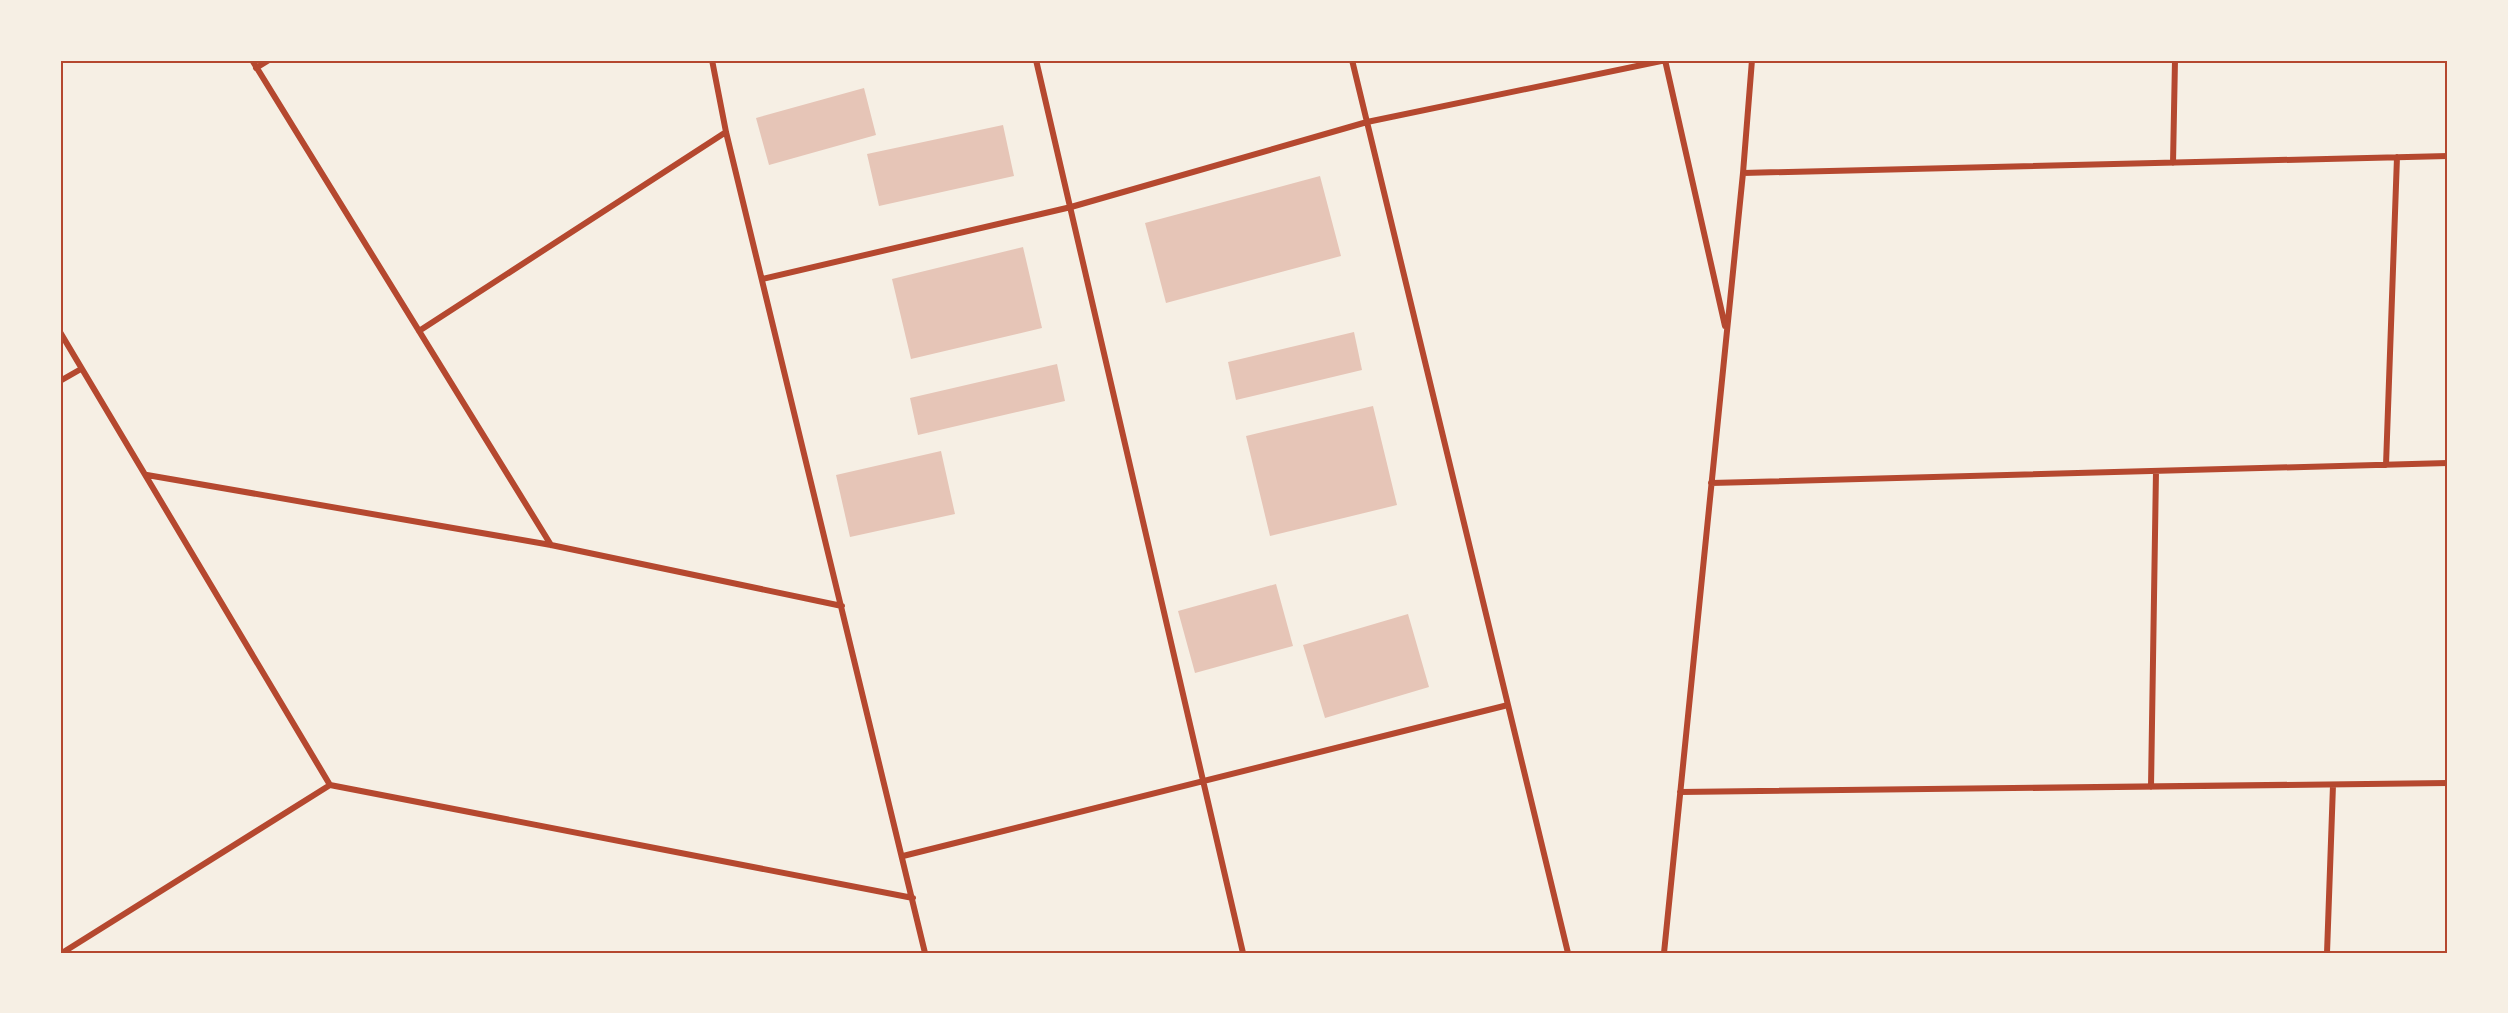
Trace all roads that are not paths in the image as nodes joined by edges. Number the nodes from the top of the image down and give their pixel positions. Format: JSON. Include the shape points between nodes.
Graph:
{"nodes":[{"id":1,"x":252,"y":60,"type":"edge"},
{"id":2,"x":269,"y":60,"type":"edge"},
{"id":3,"x":712,"y":60,"type":"edge"},
{"id":4,"x":1036,"y":60,"type":"edge"},
{"id":5,"x":1352,"y":60,"type":"edge"},
{"id":6,"x":1665,"y":60,"type":"edge"},
{"id":7,"x":1752,"y":60,"type":"edge"},
{"id":8,"x":2175,"y":60,"type":"edge"},
{"id":9,"x":256,"y":68,"type":"junction"},
{"id":10,"x":1367,"y":122,"type":"junction"},
{"id":11,"x":726,"y":132,"type":"junction"},
{"id":12,"x":2448,"y":156,"type":"edge"},
{"id":13,"x":2397,"y":157,"type":"junction"},
{"id":14,"x":2173,"y":163,"type":"junction"},
{"id":15,"x":1743,"y":173,"type":"junction"},
{"id":16,"x":1071,"y":207,"type":"junction"},
{"id":17,"x":762,"y":279,"type":"junction"},
{"id":18,"x":419,"y":331,"type":"junction"},
{"id":19,"x":60,"y":332,"type":"edge"},
{"id":20,"x":1726,"y":333,"type":"junction"},
{"id":21,"x":81,"y":369,"type":"junction"},
{"id":22,"x":60,"y":381,"type":"edge"},
{"id":23,"x":2448,"y":463,"type":"edge"},
{"id":24,"x":2386,"y":465,"type":"junction"},
{"id":25,"x":2156,"y":471,"type":"junction"},
{"id":26,"x":147,"y":475,"type":"junction"},
{"id":27,"x":1711,"y":483,"type":"junction"},
{"id":28,"x":551,"y":545,"type":"junction"},
{"id":29,"x":842,"y":606,"type":"junction"},
{"id":30,"x":1508,"y":705,"type":"junction"},
{"id":31,"x":1204,"y":781,"type":"junction"},
{"id":32,"x":2448,"y":783,"type":"edge"},
{"id":33,"x":2333,"y":784,"type":"junction"},
{"id":34,"x":330,"y":786,"type":"junction"},
{"id":35,"x":2151,"y":787,"type":"junction"},
{"id":36,"x":1680,"y":792,"type":"junction"},
{"id":37,"x":903,"y":856,"type":"junction"},
{"id":38,"x":913,"y":898,"type":"junction"},
{"id":39,"x":62,"y":953,"type":"edge"},
{"id":40,"x":925,"y":953,"type":"edge"},
{"id":41,"x":1243,"y":953,"type":"edge"},
{"id":42,"x":1568,"y":953,"type":"edge"},
{"id":43,"x":1664,"y":953,"type":"edge"},
{"id":44,"x":2327,"y":953,"type":"edge"}],
"edges":[{"from":1,"to":9,"type":"street"},
{"from":2,"to":9,"type":"street"},
{"from":3,"to":11,"type":"street"},
{"from":4,"to":16,"type":"street"},
{"from":5,"to":10,"type":"street"},
{"from":6,"to":10,"type":"street"},
{"from":6,"to":20,"type":"street"},
{"from":7,"to":15,"type":"street"},
{"from":8,"to":14,"type":"street"},
{"from":9,"to":18,"type":"street"},
{"from":10,"to":16,"type":"street"},
{"from":10,"to":30,"type":"street"},
{"from":11,"to":17,"type":"street"},
{"from":11,"to":18,"type":"street"},
{"from":12,"to":13,"type":"street"},
{"from":13,"to":14,"type":"street"},
{"from":13,"to":24,"type":"street"},
{"from":14,"to":15,"type":"street"},
{"from":15,"to":20,"type":"street"},
{"from":16,"to":17,"type":"street"},
{"from":16,"to":31,"type":"street"},
{"from":17,"to":29,"type":"street"},
{"from":18,"to":28,"type":"street"},
{"from":19,"to":21,"type":"street"},
{"from":20,"to":27,"type":"street"},
{"from":21,"to":22,"type":"street"},
{"from":21,"to":26,"type":"street"},
{"from":23,"to":24,"type":"street"},
{"from":24,"to":25,"type":"street"},
{"from":25,"to":27,"type":"street"},
{"from":25,"to":35,"type":"street"},
{"from":26,"to":28,"type":"street"},
{"from":26,"to":34,"type":"street"},
{"from":27,"to":36,"type":"street"},
{"from":28,"to":29,"type":"street"},
{"from":29,"to":37,"type":"street"},
{"from":30,"to":31,"type":"street"},
{"from":30,"to":42,"type":"street"},
{"from":31,"to":37,"type":"street"},
{"from":31,"to":41,"type":"street"},
{"from":32,"to":33,"type":"street"},
{"from":33,"to":35,"type":"street"},
{"from":33,"to":44,"type":"street"},
{"from":34,"to":38,"type":"street"},
{"from":34,"to":39,"type":"street"},
{"from":35,"to":36,"type":"street"},
{"from":36,"to":43,"type":"street"},
{"from":37,"to":38,"type":"street"},
{"from":38,"to":40,"type":"street"}]}
